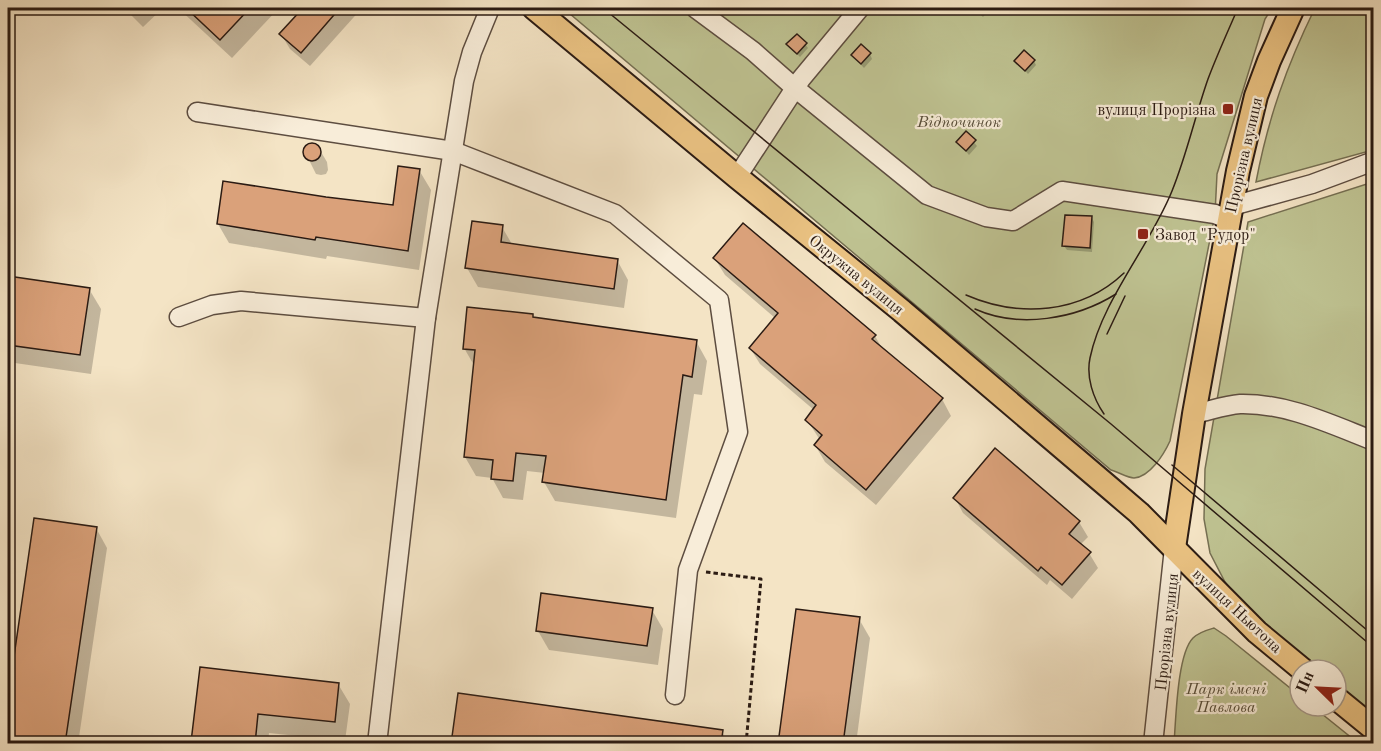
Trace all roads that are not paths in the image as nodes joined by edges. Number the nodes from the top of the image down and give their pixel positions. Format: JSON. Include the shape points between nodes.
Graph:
{"nodes":[{"id":1,"x":490,"y":8,"type":"edge"},
{"id":2,"x":534,"y":8,"type":"edge"},
{"id":3,"x":694,"y":8,"type":"edge"},
{"id":4,"x":860,"y":8,"type":"edge"},
{"id":5,"x":1293,"y":8,"type":"edge"},
{"id":6,"x":795,"y":88,"type":"junction"},
{"id":7,"x":197,"y":112,"type":"dead end"},
{"id":8,"x":453,"y":151,"type":"junction"},
{"id":9,"x":1374,"y":162,"type":"edge"},
{"id":10,"x":736,"y":177,"type":"junction"},
{"id":11,"x":1230,"y":213,"type":"junction"},
{"id":12,"x":179,"y":316,"type":"dead end"},
{"id":13,"x":426,"y":318,"type":"junction"},
{"id":14,"x":1194,"y":414,"type":"junction"},
{"id":15,"x":1374,"y":441,"type":"edge"},
{"id":16,"x":1174,"y":548,"type":"junction"},
{"id":17,"x":1288,"y":658,"type":"edge"},
{"id":18,"x":675,"y":695,"type":"dead end"},
{"id":19,"x":1348,"y":708,"type":"edge"},
{"id":20,"x":1374,"y":729,"type":"edge"},
{"id":21,"x":377,"y":744,"type":"edge"},
{"id":22,"x":1153,"y":744,"type":"edge"}],
"edges":[{"from":1,"to":8,"type":"street","via":[[472,52]]},
{"from":2,"to":10,"type":"main road","name":"Окружна вулиця"},
{"from":3,"to":6,"type":"street"},
{"from":4,"to":6,"type":"street"},
{"from":5,"to":11,"type":"main road","name":"Прорізна вулиця","via":[[1256,96]]},
{"from":6,"to":10,"type":"street"},
{"from":6,"to":11,"type":"street","via":[[927,195],[986,217],[1013,221],[1062,191]]},
{"from":7,"to":8,"type":"street"},
{"from":8,"to":13,"type":"street"},
{"from":8,"to":18,"type":"street","via":[[615,214],[719,300],[738,432],[688,570]]},
{"from":9,"to":11,"type":"street"},
{"from":10,"to":16,"type":"main road","name":"Окружна вулиця","via":[[938,342],[1118,495]]},
{"from":11,"to":14,"type":"main road","name":"Прорізна вулиця"},
{"from":12,"to":13,"type":"street","via":[[241,301]]},
{"from":13,"to":21,"type":"street"},
{"from":14,"to":15,"type":"street","via":[[1239,404],[1279,407]]},
{"from":14,"to":16,"type":"main road","name":"Прорізна вулиця"},
{"from":16,"to":17,"type":"main road","name":"вулиця Ньютона","via":[[1257,632]]},
{"from":16,"to":22,"type":"street","name":"Прорізна вулиця"},
{"from":19,"to":20,"type":"main road"}]}
